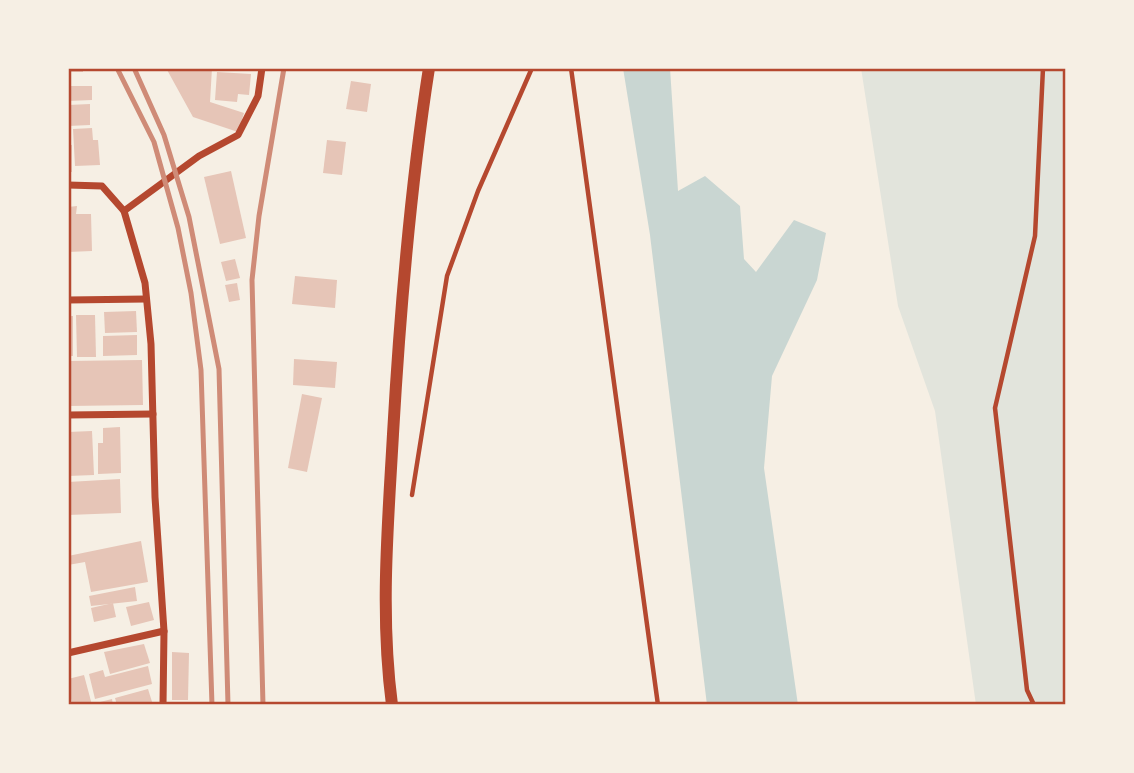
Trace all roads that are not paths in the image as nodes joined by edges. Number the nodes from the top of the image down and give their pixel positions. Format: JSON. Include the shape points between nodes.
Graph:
{"nodes":[{"id":1,"x":262,"y":68,"type":"edge"},
{"id":2,"x":429,"y":68,"type":"edge"},
{"id":3,"x":68,"y":185,"type":"edge"},
{"id":4,"x":124,"y":211,"type":"junction"},
{"id":5,"x":146,"y":299,"type":"junction"},
{"id":6,"x":68,"y":300,"type":"edge"},
{"id":7,"x":153,"y":414,"type":"junction"},
{"id":8,"x":68,"y":415,"type":"edge"},
{"id":9,"x":164,"y":631,"type":"junction"},
{"id":10,"x":68,"y":653,"type":"edge"},
{"id":11,"x":163,"y":705,"type":"edge"},
{"id":12,"x":392,"y":705,"type":"edge"}],
"edges":[{"from":1,"to":4,"type":"street","via":[[258,96],[239,135],[199,156]]},
{"from":2,"to":12,"type":"street","via":[[415,159],[385,567]]},
{"from":3,"to":4,"type":"street","via":[[102,186]]},
{"from":4,"to":5,"type":"street"},
{"from":5,"to":6,"type":"street"},
{"from":5,"to":7,"type":"street"},
{"from":7,"to":8,"type":"street"},
{"from":7,"to":9,"type":"street"},
{"from":9,"to":10,"type":"street"},
{"from":9,"to":11,"type":"street"}]}
